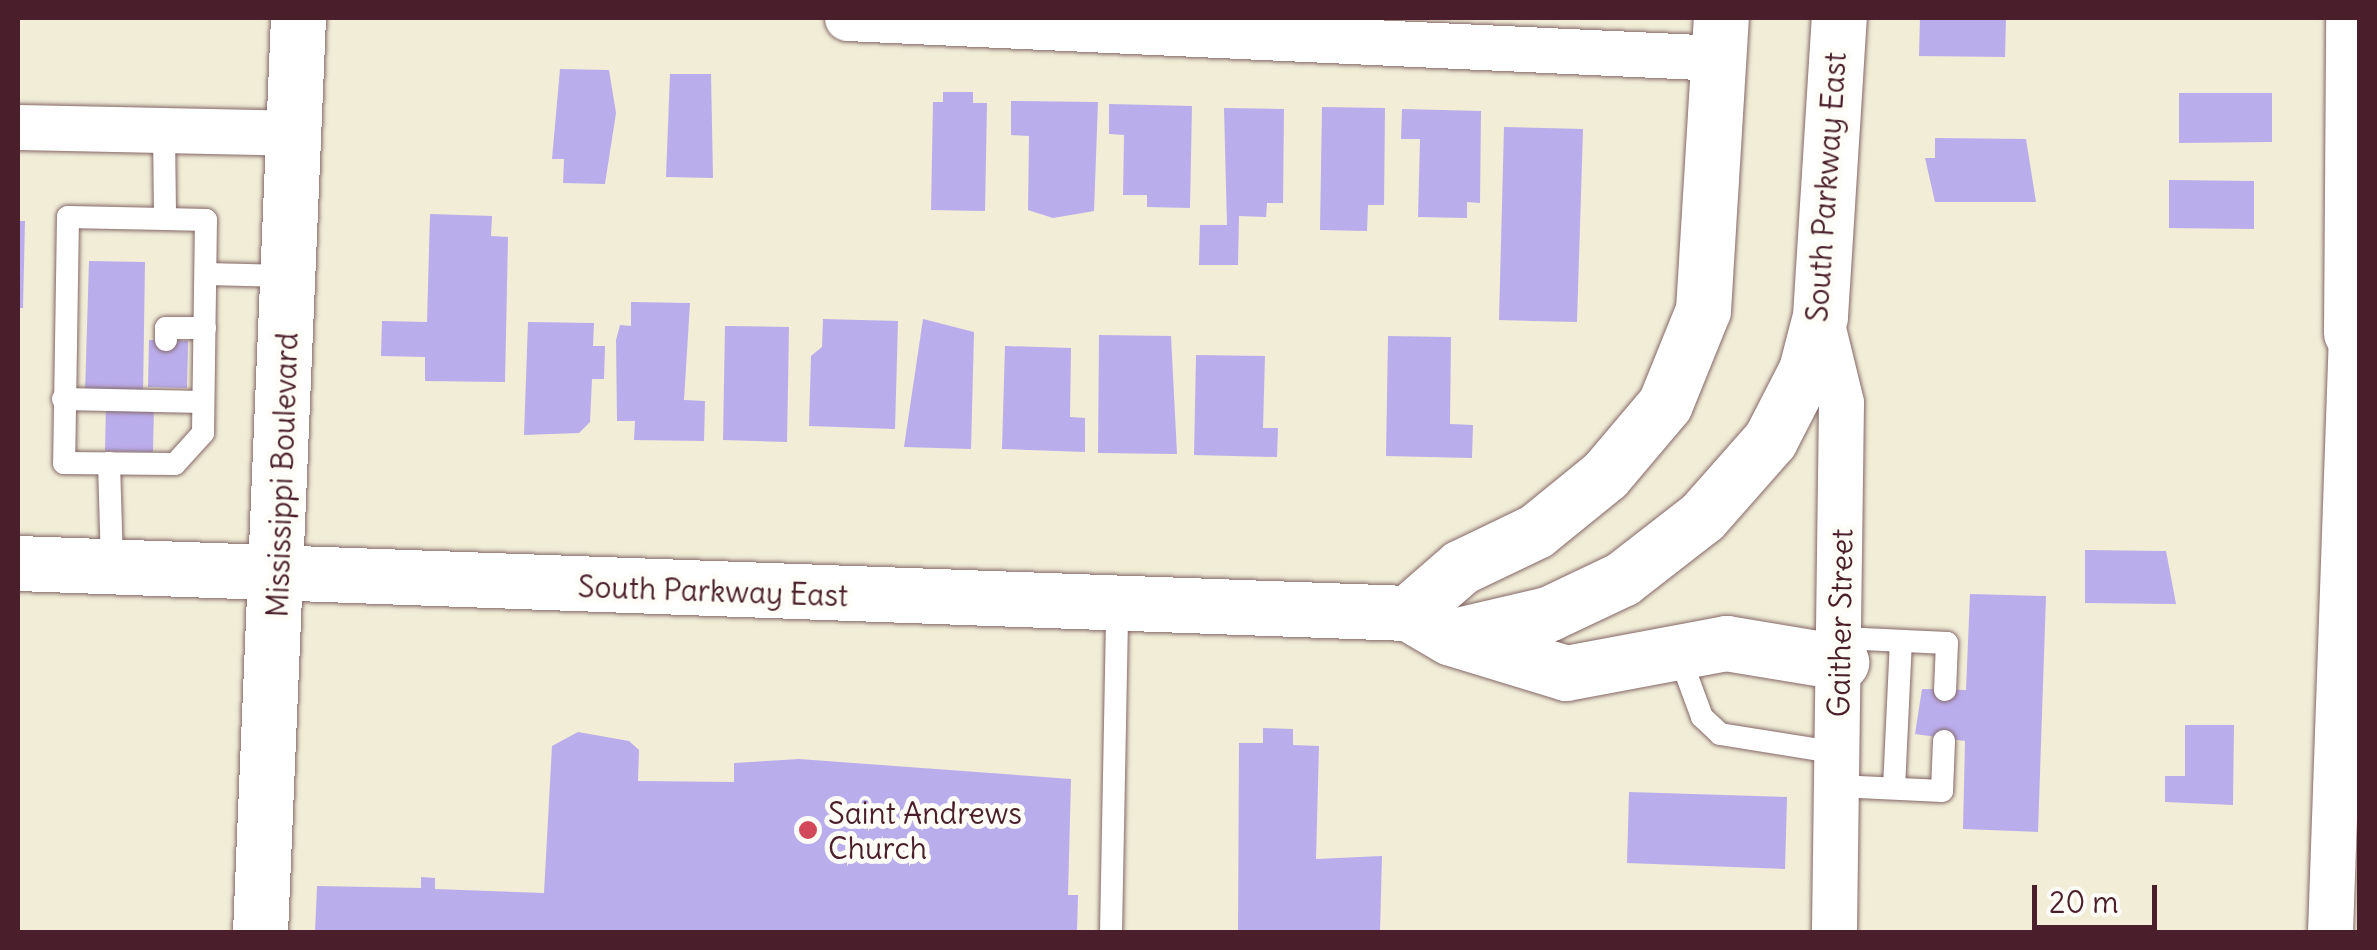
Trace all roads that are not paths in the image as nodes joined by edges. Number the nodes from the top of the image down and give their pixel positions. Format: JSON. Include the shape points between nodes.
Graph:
{"nodes":[{"id":1,"x":298,"y":18,"type":"edge"},
{"id":2,"x":847,"y":18,"type":"edge"},
{"id":3,"x":1839,"y":18,"type":"edge"},
{"id":4,"x":2354,"y":18,"type":"edge"},
{"id":5,"x":1146,"y":22,"type":"edge"},
{"id":6,"x":1720,"y":38,"type":"edge"},
{"id":7,"x":18,"y":127,"type":"edge"},
{"id":8,"x":164,"y":131,"type":"junction"},
{"id":9,"x":294,"y":133,"type":"junction"},
{"id":10,"x":165,"y":219,"type":"junction"},
{"id":11,"x":206,"y":274,"type":"junction"},
{"id":12,"x":289,"y":276,"type":"junction"},
{"id":13,"x":1820,"y":316,"type":"junction"},
{"id":14,"x":205,"y":328,"type":"junction"},
{"id":15,"x":2355,"y":335,"type":"edge"},
{"id":16,"x":166,"y":340,"type":"dead end"},
{"id":17,"x":63,"y":399,"type":"junction"},
{"id":18,"x":203,"y":402,"type":"junction"},
{"id":19,"x":109,"y":464,"type":"junction"},
{"id":20,"x":18,"y":563,"type":"edge"},
{"id":21,"x":112,"y":566,"type":"junction"},
{"id":22,"x":279,"y":573,"type":"junction"},
{"id":23,"x":1117,"y":609,"type":"junction"},
{"id":24,"x":1428,"y":625,"type":"junction"},
{"id":25,"x":1901,"y":642,"type":"junction"},
{"id":26,"x":1841,"y":650,"type":"junction"},
{"id":27,"x":1678,"y":652,"type":"junction"},
{"id":28,"x":1945,"y":690,"type":"dead end"},
{"id":29,"x":1944,"y":741,"type":"dead end"},
{"id":30,"x":1838,"y":769,"type":"junction"},
{"id":31,"x":1894,"y":788,"type":"junction"},
{"id":32,"x":260,"y":932,"type":"edge"},
{"id":33,"x":1111,"y":932,"type":"edge"},
{"id":34,"x":1834,"y":932,"type":"edge"},
{"id":35,"x":2330,"y":932,"type":"edge"}],
"edges":[{"from":1,"to":9,"type":"main road","name":"Mississippi Boulevard"},
{"from":2,"to":5,"type":"street"},
{"from":3,"to":13,"type":"main road","name":"South Parkway East"},
{"from":4,"to":15,"type":"main road"},
{"from":5,"to":6,"type":"street"},
{"from":6,"to":24,"type":"main road","via":[[1703,310],[1666,404],[1564,509],[1461,567]]},
{"from":7,"to":8,"type":"street"},
{"from":8,"to":9,"type":"street"},
{"from":8,"to":10,"type":"lane"},
{"from":9,"to":12,"type":"main road","name":"Mississippi Boulevard"},
{"from":10,"to":11,"type":"lane","via":[[206,220]]},
{"from":10,"to":17,"type":"lane","via":[[68,217]]},
{"from":11,"to":12,"type":"lane"},
{"from":11,"to":14,"type":"lane"},
{"from":12,"to":22,"type":"main road","name":"Mississippi Boulevard"},
{"from":13,"to":24,"type":"main road","name":"South Parkway East","via":[[1770,440],[1702,517],[1622,579],[1548,614]]},
{"from":13,"to":26,"type":"street","name":"Gaither Street","via":[[1842,402]]},
{"from":14,"to":16,"type":"lane","via":[[166,328]]},
{"from":14,"to":18,"type":"lane"},
{"from":15,"to":35,"type":"street"},
{"from":17,"to":18,"type":"lane","via":[[165,394]]},
{"from":17,"to":19,"type":"lane","via":[[64,463]]},
{"from":18,"to":19,"type":"lane","via":[[203,433],[175,464]]},
{"from":19,"to":21,"type":"lane"},
{"from":20,"to":21,"type":"main road","name":"South Parkway East"},
{"from":21,"to":22,"type":"main road","name":"South Parkway East"},
{"from":22,"to":23,"type":"main road","name":"South Parkway East"},
{"from":22,"to":32,"type":"main road","name":"Mississippi Boulevard"},
{"from":23,"to":24,"type":"main road","name":"South Parkway East"},
{"from":23,"to":33,"type":"lane"},
{"from":24,"to":27,"type":"main road","name":"South Parkway East","via":[[1566,673]]},
{"from":25,"to":26,"type":"lane"},
{"from":25,"to":28,"type":"lane","via":[[1947,643]]},
{"from":25,"to":31,"type":"lane"},
{"from":26,"to":27,"type":"main road","name":"South Parkway East","via":[[1726,643]]},
{"from":26,"to":30,"type":"street","name":"Gaither Street"},
{"from":27,"to":30,"type":"lane","via":[[1702,717],[1720,734]]},
{"from":29,"to":31,"type":"lane","via":[[1942,791]]},
{"from":30,"to":31,"type":"lane"},
{"from":30,"to":34,"type":"street","name":"Gaither Street"}]}
